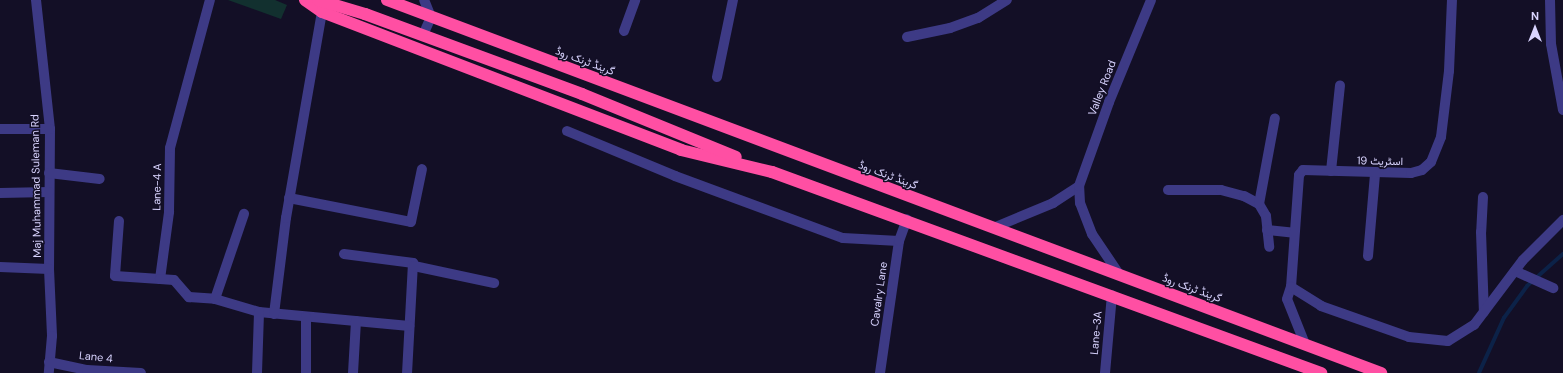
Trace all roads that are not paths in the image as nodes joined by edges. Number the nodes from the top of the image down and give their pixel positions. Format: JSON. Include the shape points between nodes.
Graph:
{"nodes":[{"id":1,"x":36,"y":0,"type":"edge"},
{"id":2,"x":210,"y":0,"type":"edge"},
{"id":3,"x":305,"y":0,"type":"edge"},
{"id":4,"x":318,"y":0,"type":"edge"},
{"id":5,"x":387,"y":0,"type":"edge"},
{"id":6,"x":424,"y":0,"type":"edge"},
{"id":7,"x":635,"y":0,"type":"edge"},
{"id":8,"x":733,"y":0,"type":"edge"},
{"id":9,"x":1007,"y":0,"type":"edge"},
{"id":10,"x":1151,"y":0,"type":"edge"},
{"id":11,"x":1452,"y":0,"type":"edge"},
{"id":12,"x":1550,"y":0,"type":"edge"},
{"id":13,"x":322,"y":12,"type":"junction"},
{"id":14,"x":431,"y":17,"type":"junction"},
{"id":15,"x":624,"y":31,"type":"dead end"},
{"id":16,"x":423,"y":35,"type":"junction"},
{"id":17,"x":907,"y":37,"type":"dead end"},
{"id":18,"x":717,"y":77,"type":"dead end"},
{"id":19,"x":1340,"y":85,"type":"dead end"},
{"id":20,"x":1563,"y":110,"type":"edge"},
{"id":21,"x":1275,"y":118,"type":"dead end"},
{"id":22,"x":0,"y":129,"type":"edge"},
{"id":23,"x":50,"y":129,"type":"junction"},
{"id":24,"x":567,"y":130,"type":"dead end"},
{"id":25,"x":422,"y":169,"type":"dead end"},
{"id":26,"x":1331,"y":171,"type":"junction"},
{"id":27,"x":772,"y":172,"type":"junction"},
{"id":28,"x":49,"y":173,"type":"junction"},
{"id":29,"x":1375,"y":174,"type":"junction"},
{"id":30,"x":100,"y":179,"type":"dead end"},
{"id":31,"x":1079,"y":186,"type":"junction"},
{"id":32,"x":1168,"y":190,"type":"dead end"},
{"id":33,"x":49,"y":192,"type":"junction"},
{"id":34,"x":0,"y":193,"type":"edge"},
{"id":35,"x":1484,"y":197,"type":"dead end"},
{"id":36,"x":289,"y":198,"type":"junction"},
{"id":37,"x":1259,"y":204,"type":"junction"},
{"id":38,"x":244,"y":214,"type":"dead end"},
{"id":39,"x":907,"y":219,"type":"junction"},
{"id":40,"x":1563,"y":220,"type":"edge"},
{"id":41,"x":119,"y":221,"type":"dead end"},
{"id":42,"x":993,"y":228,"type":"junction"},
{"id":43,"x":1267,"y":230,"type":"junction"},
{"id":44,"x":1294,"y":233,"type":"junction"},
{"id":45,"x":899,"y":241,"type":"junction"},
{"id":46,"x":1270,"y":247,"type":"dead end"},
{"id":47,"x":344,"y":254,"type":"dead end"},
{"id":48,"x":1368,"y":256,"type":"dead end"},
{"id":49,"x":414,"y":266,"type":"junction"},
{"id":50,"x":0,"y":267,"type":"edge"},
{"id":51,"x":49,"y":269,"type":"junction"},
{"id":52,"x":1515,"y":271,"type":"junction"},
{"id":53,"x":1118,"y":274,"type":"junction"},
{"id":54,"x":160,"y":279,"type":"junction"},
{"id":55,"x":494,"y":283,"type":"dead end"},
{"id":56,"x":1291,"y":286,"type":"junction"},
{"id":57,"x":1553,"y":288,"type":"dead end"},
{"id":58,"x":1112,"y":295,"type":"junction"},
{"id":59,"x":215,"y":299,"type":"junction"},
{"id":60,"x":259,"y":312,"type":"junction"},
{"id":61,"x":1484,"y":312,"type":"junction"},
{"id":62,"x":274,"y":314,"type":"junction"},
{"id":63,"x":306,"y":317,"type":"junction"},
{"id":64,"x":356,"y":321,"type":"junction"},
{"id":65,"x":409,"y":326,"type":"junction"},
{"id":66,"x":1305,"y":344,"type":"junction"},
{"id":67,"x":49,"y":362,"type":"junction"},
{"id":68,"x":87,"y":371,"type":"edge"},
{"id":69,"x":49,"y":373,"type":"edge"},
{"id":70,"x":141,"y":373,"type":"edge"},
{"id":71,"x":257,"y":373,"type":"edge"},
{"id":72,"x":306,"y":373,"type":"edge"},
{"id":73,"x":353,"y":373,"type":"edge"},
{"id":74,"x":407,"y":373,"type":"edge"},
{"id":75,"x":880,"y":373,"type":"edge"},
{"id":76,"x":1105,"y":373,"type":"edge"},
{"id":77,"x":1321,"y":373,"type":"edge"},
{"id":78,"x":1381,"y":373,"type":"edge"}],
"edges":[{"from":1,"to":23,"type":"street","name":"Maj Muhammad Suleman Rd"},
{"from":2,"to":54,"type":"street","name":"Lane-4 A","via":[[170,148],[169,212]]},
{"from":3,"to":13,"type":"highway"},
{"from":4,"to":16,"type":"highway"},
{"from":5,"to":14,"type":"highway","name":"گرینڈ ٹرنک روڈ"},
{"from":6,"to":14,"type":"street"},
{"from":7,"to":15,"type":"street"},
{"from":8,"to":18,"type":"street"},
{"from":9,"to":17,"type":"street","via":[[978,18],[950,28]]},
{"from":10,"to":31,"type":"street","name":"Valley Road"},
{"from":11,"to":29,"type":"street","name":"اسٹریٹ 19","via":[[1449,71],[1441,137],[1436,151],[1431,162],[1422,170],[1411,173]]},
{"from":12,"to":20,"type":"street","via":[[1551,44]]},
{"from":13,"to":27,"type":"highway","via":[[681,150]]},
{"from":13,"to":36,"type":"street"},
{"from":14,"to":16,"type":"street"},
{"from":14,"to":42,"type":"highway","name":"گرینڈ ٹرنک روڈ"},
{"from":16,"to":27,"type":"highway","via":[[582,94]]},
{"from":19,"to":26,"type":"street"},
{"from":21,"to":37,"type":"street"},
{"from":22,"to":23,"type":"street"},
{"from":23,"to":28,"type":"street","name":"Maj Muhammad Suleman Rd"},
{"from":24,"to":45,"type":"street","via":[[675,176],[843,238]]},
{"from":25,"to":36,"type":"street","via":[[411,222]]},
{"from":26,"to":29,"type":"street","name":"اسٹریٹ 19"},
{"from":26,"to":44,"type":"street","name":"اسٹریٹ 19","via":[[1303,170],[1300,175]]},
{"from":27,"to":39,"type":"highway"},
{"from":28,"to":30,"type":"street"},
{"from":28,"to":33,"type":"street","name":"Maj Muhammad Suleman Rd"},
{"from":29,"to":48,"type":"street"},
{"from":31,"to":42,"type":"street","via":[[1053,203]]},
{"from":31,"to":53,"type":"street","name":"Valley Road","via":[[1080,203],[1092,234]]},
{"from":32,"to":37,"type":"street","via":[[1221,190],[1244,196]]},
{"from":33,"to":34,"type":"street"},
{"from":33,"to":51,"type":"street","name":"Maj Muhammad Suleman Rd"},
{"from":35,"to":61,"type":"street","via":[[1481,232]]},
{"from":36,"to":62,"type":"street"},
{"from":37,"to":43,"type":"street","via":[[1266,216]]},
{"from":38,"to":59,"type":"street"},
{"from":39,"to":45,"type":"street","name":"Cavalry Lane"},
{"from":39,"to":58,"type":"highway"},
{"from":40,"to":52,"type":"street"},
{"from":41,"to":54,"type":"street","via":[[115,276]]},
{"from":42,"to":53,"type":"highway","name":"گرینڈ ٹرنک روڈ"},
{"from":43,"to":44,"type":"street"},
{"from":43,"to":46,"type":"street"},
{"from":44,"to":56,"type":"street","name":"اسٹریٹ 19"},
{"from":45,"to":75,"type":"street","name":"Cavalry Lane"},
{"from":47,"to":49,"type":"street","via":[[410,261]]},
{"from":49,"to":55,"type":"street"},
{"from":49,"to":65,"type":"street"},
{"from":50,"to":51,"type":"street"},
{"from":51,"to":67,"type":"street","name":"Maj Muhammad Suleman Rd","via":[[52,336]]},
{"from":52,"to":57,"type":"street"},
{"from":52,"to":61,"type":"street"},
{"from":53,"to":66,"type":"highway","name":"گرینڈ ٹرنک روڈ"},
{"from":54,"to":59,"type":"street","via":[[174,280],[189,297]]},
{"from":56,"to":61,"type":"street","via":[[1321,306],[1408,337],[1448,341],[1474,325]]},
{"from":56,"to":66,"type":"street","name":"اسٹریٹ 19","via":[[1287,299]]},
{"from":58,"to":76,"type":"street","name":"Lane-3A"},
{"from":58,"to":77,"type":"highway"},
{"from":59,"to":60,"type":"street"},
{"from":60,"to":62,"type":"street"},
{"from":60,"to":71,"type":"street"},
{"from":62,"to":63,"type":"street"},
{"from":63,"to":64,"type":"street"},
{"from":63,"to":72,"type":"street"},
{"from":64,"to":65,"type":"street"},
{"from":64,"to":73,"type":"street"},
{"from":65,"to":74,"type":"street"},
{"from":66,"to":78,"type":"highway","name":"گرینڈ ٹرنک روڈ"},
{"from":67,"to":68,"type":"street","name":"Lane 4"},
{"from":67,"to":69,"type":"street","name":"Maj Muhammad Suleman Rd"},
{"from":68,"to":70,"type":"street","name":"Lane 4"}]}
